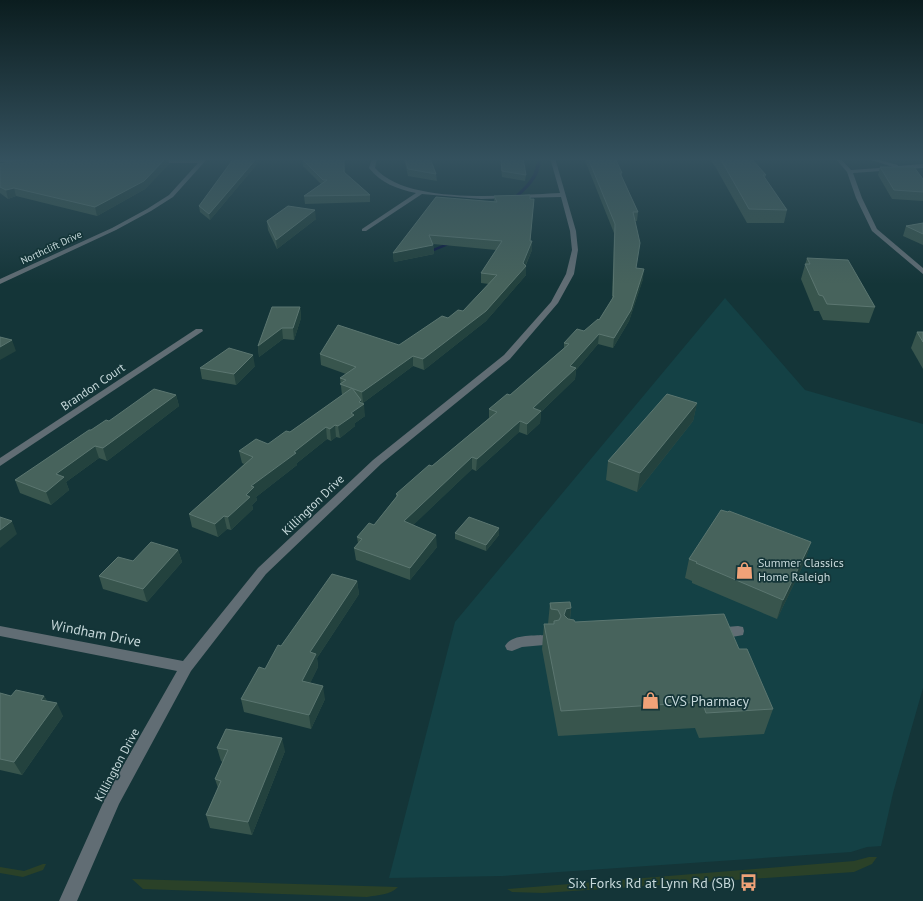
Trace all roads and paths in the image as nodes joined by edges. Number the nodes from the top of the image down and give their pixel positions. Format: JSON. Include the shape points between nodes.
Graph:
{"nodes":[{"id":1,"x":165,"y":200,"type":"edge"},
{"id":2,"x":409,"y":200,"type":"edge"},
{"id":3,"x":564,"y":200,"type":"edge"},
{"id":4,"x":860,"y":200,"type":"edge"},
{"id":5,"x":364,"y":230,"type":"dead end"},
{"id":6,"x":923,"y":272,"type":"edge"},
{"id":7,"x":0,"y":282,"type":"edge"},
{"id":8,"x":199,"y":331,"type":"dead end"},
{"id":9,"x":0,"y":463,"type":"edge"},
{"id":10,"x":0,"y":630,"type":"edge"},
{"id":11,"x":738,"y":631,"type":"dead end"},
{"id":12,"x":706,"y":633,"type":"edge"},
{"id":13,"x":550,"y":640,"type":"edge"},
{"id":14,"x":512,"y":646,"type":"dead end"},
{"id":15,"x":186,"y":667,"type":"junction"},
{"id":16,"x":68,"y":901,"type":"edge"}],
"edges":[{"from":1,"to":7,"type":"street","name":"Northclift Drive","via":[[114,229]]},
{"from":2,"to":5,"type":"street"},
{"from":3,"to":15,"type":"street","name":"Killington Drive","via":[[575,250],[570,274],[554,303],[507,357],[377,462],[262,571]]},
{"from":4,"to":6,"type":"street","via":[[874,230]]},
{"from":8,"to":9,"type":"street","name":"Brandon Court"},
{"from":10,"to":15,"type":"street","name":"Windham Drive"},
{"from":11,"to":12,"type":"street"},
{"from":13,"to":14,"type":"street","via":[[520,642]]},
{"from":15,"to":16,"type":"street","name":"Killington Drive","via":[[113,799]]}]}
